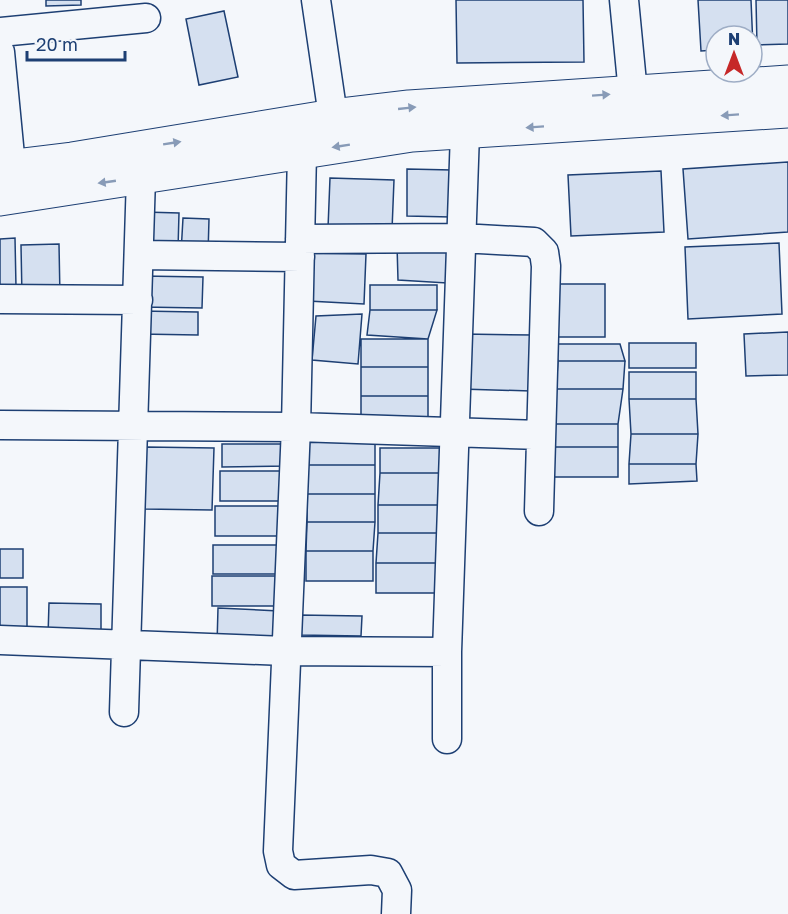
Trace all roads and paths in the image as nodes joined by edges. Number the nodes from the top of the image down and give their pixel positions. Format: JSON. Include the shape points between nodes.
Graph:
{"nodes":[{"id":1,"x":316,"y":0,"type":"edge"},
{"id":2,"x":624,"y":0,"type":"edge"},
{"id":3,"x":146,"y":18,"type":"dead end"},
{"id":4,"x":0,"y":32,"type":"edge"},
{"id":5,"x":0,"y":52,"type":"edge"},
{"id":6,"x":788,"y":82,"type":"edge"},
{"id":7,"x":633,"y":93,"type":"junction"},
{"id":8,"x":788,"y":111,"type":"edge"},
{"id":9,"x":333,"y":117,"type":"junction"},
{"id":10,"x":465,"y":132,"type":"junction"},
{"id":11,"x":302,"y":152,"type":"junction"},
{"id":12,"x":141,"y":177,"type":"junction"},
{"id":13,"x":6,"y":182,"type":"edge"},
{"id":14,"x":461,"y":238,"type":"junction"},
{"id":15,"x":300,"y":248,"type":"junction"},
{"id":16,"x":139,"y":255,"type":"junction"},
{"id":17,"x":0,"y":299,"type":"edge"},
{"id":18,"x":138,"y":300,"type":"junction"},
{"id":19,"x":0,"y":425,"type":"edge"},
{"id":20,"x":134,"y":426,"type":"junction"},
{"id":21,"x":296,"y":427,"type":"junction"},
{"id":22,"x":455,"y":433,"type":"junction"},
{"id":23,"x":541,"y":435,"type":"junction"},
{"id":24,"x":539,"y":511,"type":"dead end"},
{"id":25,"x":0,"y":640,"type":"edge"},
{"id":26,"x":127,"y":645,"type":"junction"},
{"id":27,"x":285,"y":651,"type":"junction"},
{"id":28,"x":447,"y":652,"type":"junction"},
{"id":29,"x":124,"y":712,"type":"dead end"},
{"id":30,"x":447,"y":739,"type":"dead end"},
{"id":31,"x":396,"y":914,"type":"edge"}],
"edges":[{"from":1,"to":9,"type":"street"},
{"from":2,"to":7,"type":"street"},
{"from":3,"to":4,"type":"street"},
{"from":5,"to":13,"type":"street"},
{"from":6,"to":7,"type":"main road"},
{"from":9,"to":7,"type":"main road","one_way":true,"via":[[409,107]]},
{"from":8,"to":10,"type":"main road","one_way":true},
{"from":13,"to":9,"type":"main road","one_way":true,"via":[[72,159]]},
{"from":10,"to":11,"type":"main road","one_way":true,"via":[[412,135]]},
{"from":10,"to":14,"type":"street"},
{"from":11,"to":12,"type":"main road"},
{"from":11,"to":15,"type":"street"},
{"from":12,"to":13,"type":"main road","one_way":true},
{"from":12,"to":16,"type":"street"},
{"from":14,"to":15,"type":"street"},
{"from":14,"to":22,"type":"street"},
{"from":14,"to":23,"type":"street","via":[[534,242],[544,252]]},
{"from":15,"to":16,"type":"street"},
{"from":15,"to":21,"type":"street"},
{"from":16,"to":18,"type":"street"},
{"from":17,"to":18,"type":"street"},
{"from":18,"to":20,"type":"street"},
{"from":19,"to":20,"type":"street"},
{"from":20,"to":21,"type":"street"},
{"from":20,"to":26,"type":"street"},
{"from":21,"to":22,"type":"street"},
{"from":21,"to":27,"type":"street"},
{"from":22,"to":23,"type":"street"},
{"from":22,"to":28,"type":"street"},
{"from":23,"to":24,"type":"street"},
{"from":25,"to":26,"type":"street"},
{"from":26,"to":27,"type":"street"},
{"from":26,"to":29,"type":"street"},
{"from":27,"to":28,"type":"street"},
{"from":27,"to":31,"type":"street","via":[[278,851],[281,865],[294,875],[371,870],[388,873],[397,890]]},
{"from":28,"to":30,"type":"street"}]}
